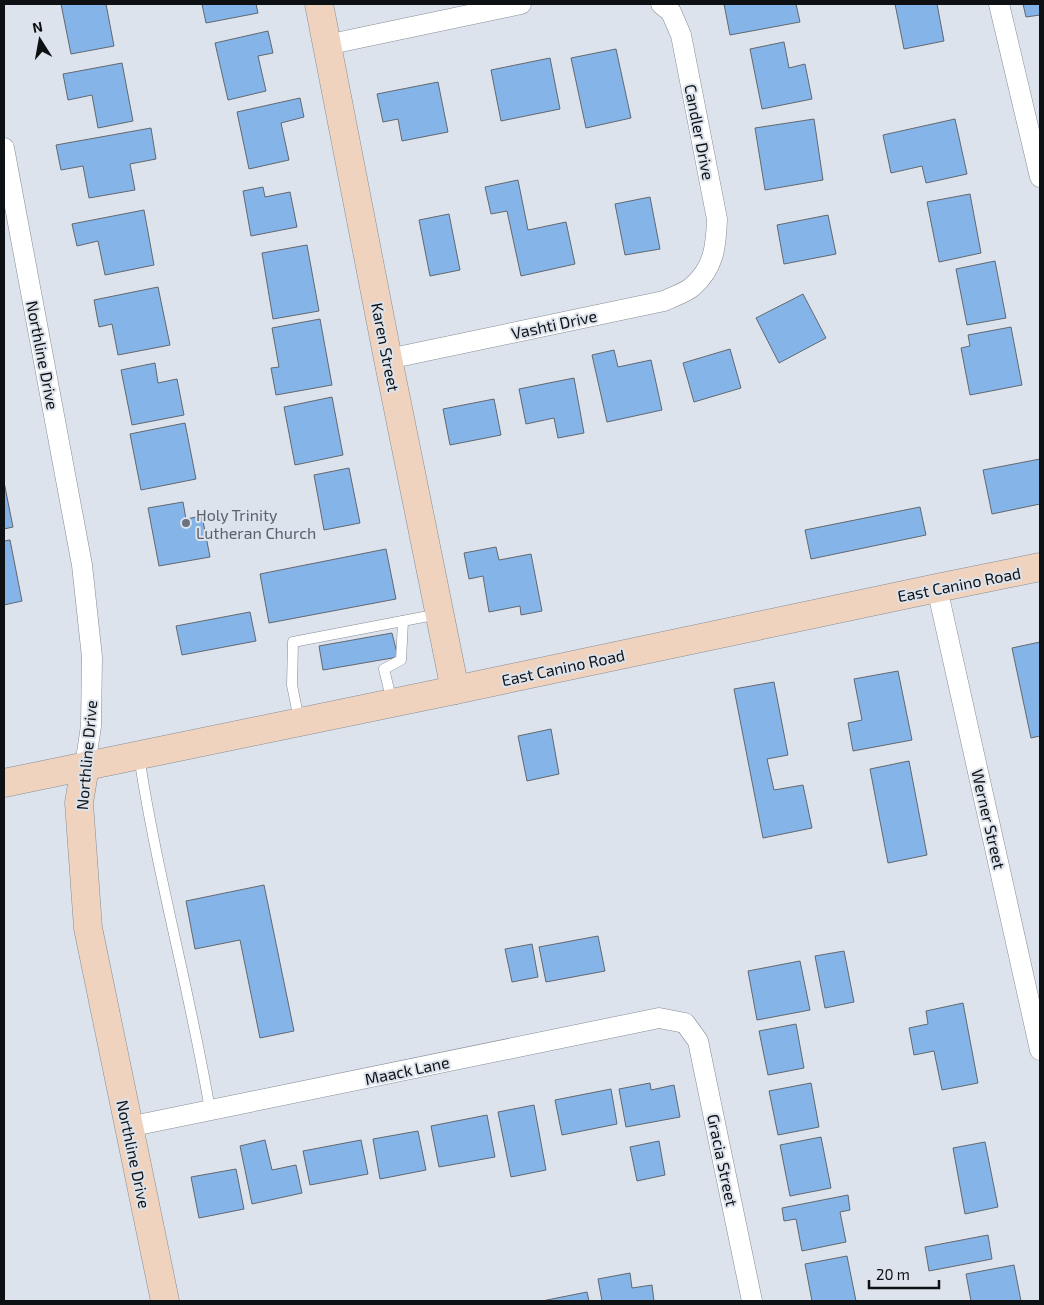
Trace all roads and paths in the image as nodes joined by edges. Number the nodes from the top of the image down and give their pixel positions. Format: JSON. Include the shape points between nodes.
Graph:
{"nodes":[{"id":1,"x":318,"y":4,"type":"edge"},
{"id":2,"x":521,"y":4,"type":"edge"},
{"id":3,"x":660,"y":4,"type":"edge"},
{"id":4,"x":999,"y":4,"type":"edge"},
{"id":5,"x":326,"y":45,"type":"junction"},
{"id":6,"x":4,"y":148,"type":"edge"},
{"id":7,"x":1040,"y":177,"type":"edge"},
{"id":8,"x":709,"y":267,"type":"joint"},
{"id":9,"x":388,"y":359,"type":"junction"},
{"id":10,"x":1040,"y":567,"type":"edge"},
{"id":11,"x":937,"y":588,"type":"junction"},
{"id":12,"x":440,"y":614,"type":"junction"},
{"id":13,"x":403,"y":621,"type":"junction"},
{"id":14,"x":455,"y":690,"type":"junction"},
{"id":15,"x":392,"y":703,"type":"junction"},
{"id":16,"x":299,"y":722,"type":"junction"},
{"id":17,"x":139,"y":755,"type":"junction"},
{"id":18,"x":85,"y":766,"type":"junction"},
{"id":19,"x":4,"y":783,"type":"edge"},
{"id":20,"x":685,"y":1023,"type":"joint"},
{"id":21,"x":1040,"y":1050,"type":"edge"},
{"id":22,"x":210,"y":1110,"type":"junction"},
{"id":23,"x":128,"y":1127,"type":"junction"},
{"id":24,"x":165,"y":1301,"type":"edge"},
{"id":25,"x":752,"y":1301,"type":"edge"}],
"edges":[{"from":1,"to":5,"type":"street","name":"Karen Street"},
{"from":2,"to":5,"type":"street"},
{"from":3,"to":8,"type":"street","name":"Candler Drive","via":[[671,12],[681,35],[717,219],[716,244]]},
{"from":4,"to":7,"type":"street"},
{"from":5,"to":9,"type":"street","name":"Karen Street"},
{"from":6,"to":18,"type":"street","name":"Northline Drive","via":[[82,565],[92,658],[91,726]]},
{"from":8,"to":9,"type":"street","name":"Vashti Drive","via":[[691,288],[664,301]]},
{"from":9,"to":12,"type":"street","name":"Karen Street"},
{"from":10,"to":11,"type":"street","name":"East Canino Road"},
{"from":11,"to":14,"type":"street","name":"East Canino Road"},
{"from":11,"to":21,"type":"street","name":"Werner Street"},
{"from":12,"to":13,"type":"lane"},
{"from":12,"to":14,"type":"street","name":"Karen Street"},
{"from":13,"to":15,"type":"lane","via":[[401,660],[384,669]]},
{"from":13,"to":16,"type":"lane","via":[[292,642],[292,685]]},
{"from":14,"to":15,"type":"street","name":"East Canino Road"},
{"from":15,"to":16,"type":"street","name":"East Canino Road"},
{"from":16,"to":17,"type":"street","name":"East Canino Road"},
{"from":17,"to":18,"type":"street","name":"East Canino Road"},
{"from":17,"to":22,"type":"lane"},
{"from":18,"to":19,"type":"street","name":"East Canino Road"},
{"from":18,"to":23,"type":"street","name":"Northline Drive","via":[[79,803],[88,928]]},
{"from":20,"to":22,"type":"street","name":"Maack Lane","via":[[659,1018]]},
{"from":20,"to":25,"type":"street","name":"Gracia Street","via":[[698,1041]]},
{"from":22,"to":23,"type":"street","name":"Maack Lane"},
{"from":23,"to":24,"type":"street","name":"Northline Drive"}]}
